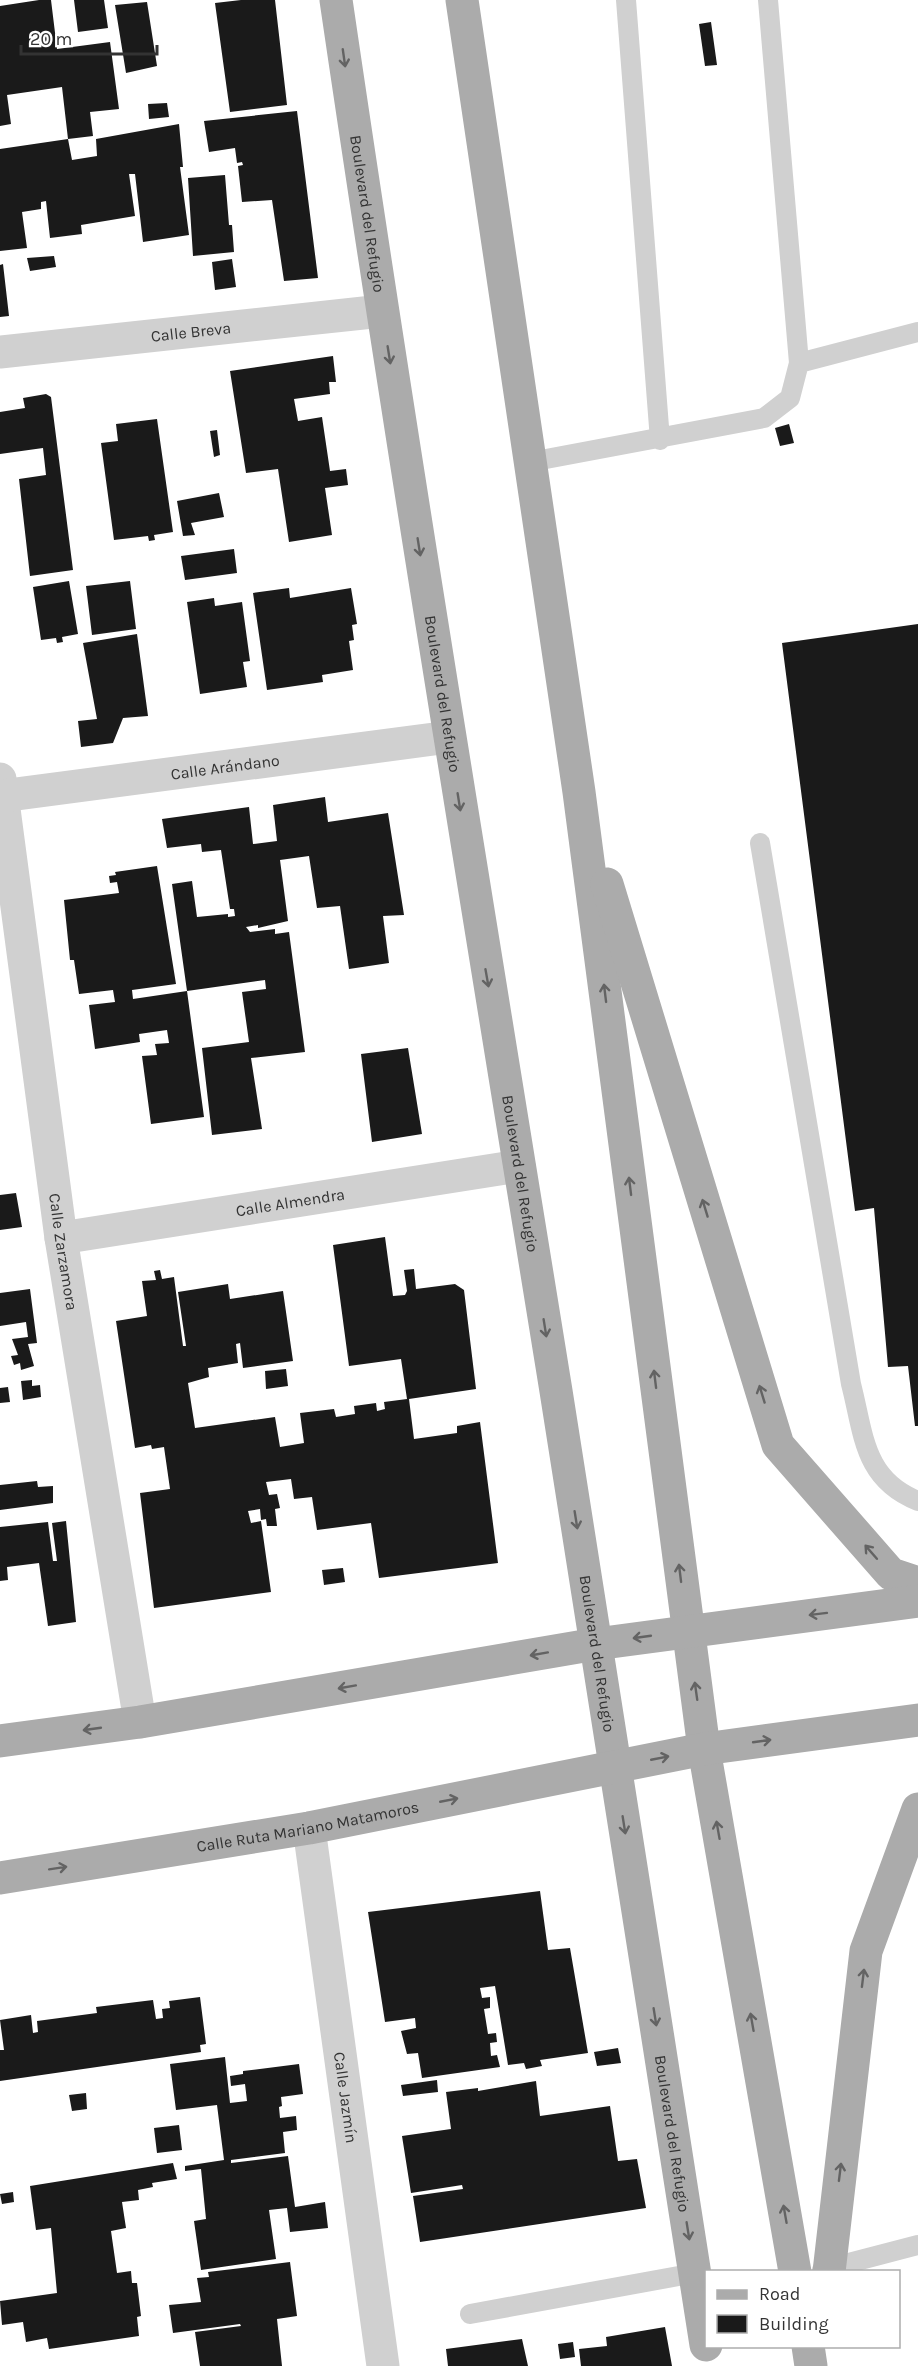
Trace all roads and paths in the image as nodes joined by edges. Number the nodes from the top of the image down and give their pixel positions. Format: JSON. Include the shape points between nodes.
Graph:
{"nodes":[{"id":1,"x":336,"y":0,"type":"edge"},
{"id":2,"x":462,"y":0,"type":"edge"},
{"id":3,"x":626,"y":0,"type":"edge"},
{"id":4,"x":768,"y":0,"type":"edge"},
{"id":5,"x":382,"y":311,"type":"junction"},
{"id":6,"x":918,"y":332,"type":"edge"},
{"id":7,"x":0,"y":352,"type":"edge"},
{"id":8,"x":799,"y":363,"type":"junction"},
{"id":9,"x":660,"y":440,"type":"junction"},
{"id":10,"x":530,"y":462,"type":"junction"},
{"id":11,"x":449,"y":736,"type":"junction"},
{"id":12,"x":1,"y":788,"type":"edge"},
{"id":13,"x":579,"y":792,"type":"junction"},
{"id":14,"x":760,"y":843,"type":"dead end"},
{"id":15,"x":519,"y":1166,"type":"junction"},
{"id":16,"x":61,"y":1238,"type":"junction"},
{"id":17,"x":918,"y":1501,"type":"edge"},
{"id":18,"x":918,"y":1583,"type":"edge"},
{"id":19,"x":918,"y":1601,"type":"edge"},
{"id":20,"x":688,"y":1631,"type":"junction"},
{"id":21,"x":596,"y":1644,"type":"junction"},
{"id":22,"x":918,"y":1720,"type":"edge"},
{"id":23,"x":140,"y":1722,"type":"junction"},
{"id":24,"x":0,"y":1741,"type":"edge"},
{"id":25,"x":704,"y":1749,"type":"junction"},
{"id":26,"x":615,"y":1767,"type":"junction"},
{"id":27,"x":918,"y":1809,"type":"edge"},
{"id":28,"x":309,"y":1828,"type":"junction"},
{"id":29,"x":0,"y":1878,"type":"edge"},
{"id":30,"x":918,"y":2245,"type":"edge"},
{"id":31,"x":795,"y":2270,"type":"edge"},
{"id":32,"x":825,"y":2270,"type":"edge"},
{"id":33,"x":829,"y":2270,"type":"edge"},
{"id":34,"x":695,"y":2273,"type":"junction"},
{"id":35,"x":470,"y":2314,"type":"dead end"},
{"id":36,"x":705,"y":2334,"type":"edge"},
{"id":37,"x":707,"y":2348,"type":"edge"},
{"id":38,"x":808,"y":2348,"type":"edge"},
{"id":39,"x":817,"y":2348,"type":"edge"},
{"id":40,"x":383,"y":2366,"type":"edge"},
{"id":41,"x":710,"y":2366,"type":"edge"},
{"id":42,"x":813,"y":2366,"type":"edge"}],
"edges":[{"from":1,"to":5,"type":"main road","name":"Boulevard del Refugio","one_way":true},
{"from":2,"to":10,"type":"main road"},
{"from":3,"to":9,"type":"lane"},
{"from":4,"to":8,"type":"lane"},
{"from":5,"to":7,"type":"street","name":"Calle Breva"},
{"from":5,"to":11,"type":"main road","name":"Boulevard del Refugio","one_way":true},
{"from":6,"to":8,"type":"lane"},
{"from":8,"to":9,"type":"lane","via":[[790,398],[764,418]]},
{"from":9,"to":10,"type":"lane"},
{"from":10,"to":13,"type":"main road"},
{"from":11,"to":12,"type":"street","name":"Calle Arándano"},
{"from":11,"to":15,"type":"main road","name":"Boulevard del Refugio","one_way":true},
{"from":12,"to":16,"type":"street","name":"Calle Zarzamora"},
{"from":18,"to":13,"type":"main road","one_way":true,"via":[[891,1574],[778,1444]]},
{"from":20,"to":13,"type":"main road","one_way":true},
{"from":14,"to":17,"type":"lane","via":[[850,1384],[872,1466],[904,1496]]},
{"from":15,"to":16,"type":"street","name":"Calle Almendra"},
{"from":15,"to":21,"type":"main road","name":"Boulevard del Refugio","one_way":true},
{"from":16,"to":23,"type":"street","name":"Calle Zarzamora"},
{"from":19,"to":20,"type":"main road","one_way":true},
{"from":20,"to":21,"type":"main road","one_way":true},
{"from":25,"to":20,"type":"main road","one_way":true},
{"from":21,"to":23,"type":"main road","one_way":true},
{"from":21,"to":26,"type":"main road","name":"Boulevard del Refugio"},
{"from":25,"to":22,"type":"main road","name":"Calle Ruta Mariano Matamoros","one_way":true},
{"from":23,"to":24,"type":"main road","one_way":true},
{"from":26,"to":25,"type":"main road","name":"Calle Ruta Mariano Matamoros","one_way":true},
{"from":31,"to":25,"type":"main road","one_way":true},
{"from":28,"to":26,"type":"main road","name":"Calle Ruta Mariano Matamoros","one_way":true},
{"from":26,"to":34,"type":"main road","name":"Boulevard del Refugio","one_way":true},
{"from":32,"to":27,"type":"main road","one_way":true,"via":[[866,1951]]},
{"from":29,"to":28,"type":"main road","name":"Calle Ruta Mariano Matamoros","one_way":true},
{"from":28,"to":40,"type":"street","name":"Calle Jazmín"},
{"from":30,"to":33,"type":"lane"},
{"from":34,"to":35,"type":"lane"},
{"from":34,"to":36,"type":"main road","name":"Boulevard del Refugio"},
{"from":37,"to":41,"type":"main road","name":"Boulevard del Refugio"},
{"from":38,"to":42,"type":"main road"},
{"from":39,"to":42,"type":"main road"}]}
